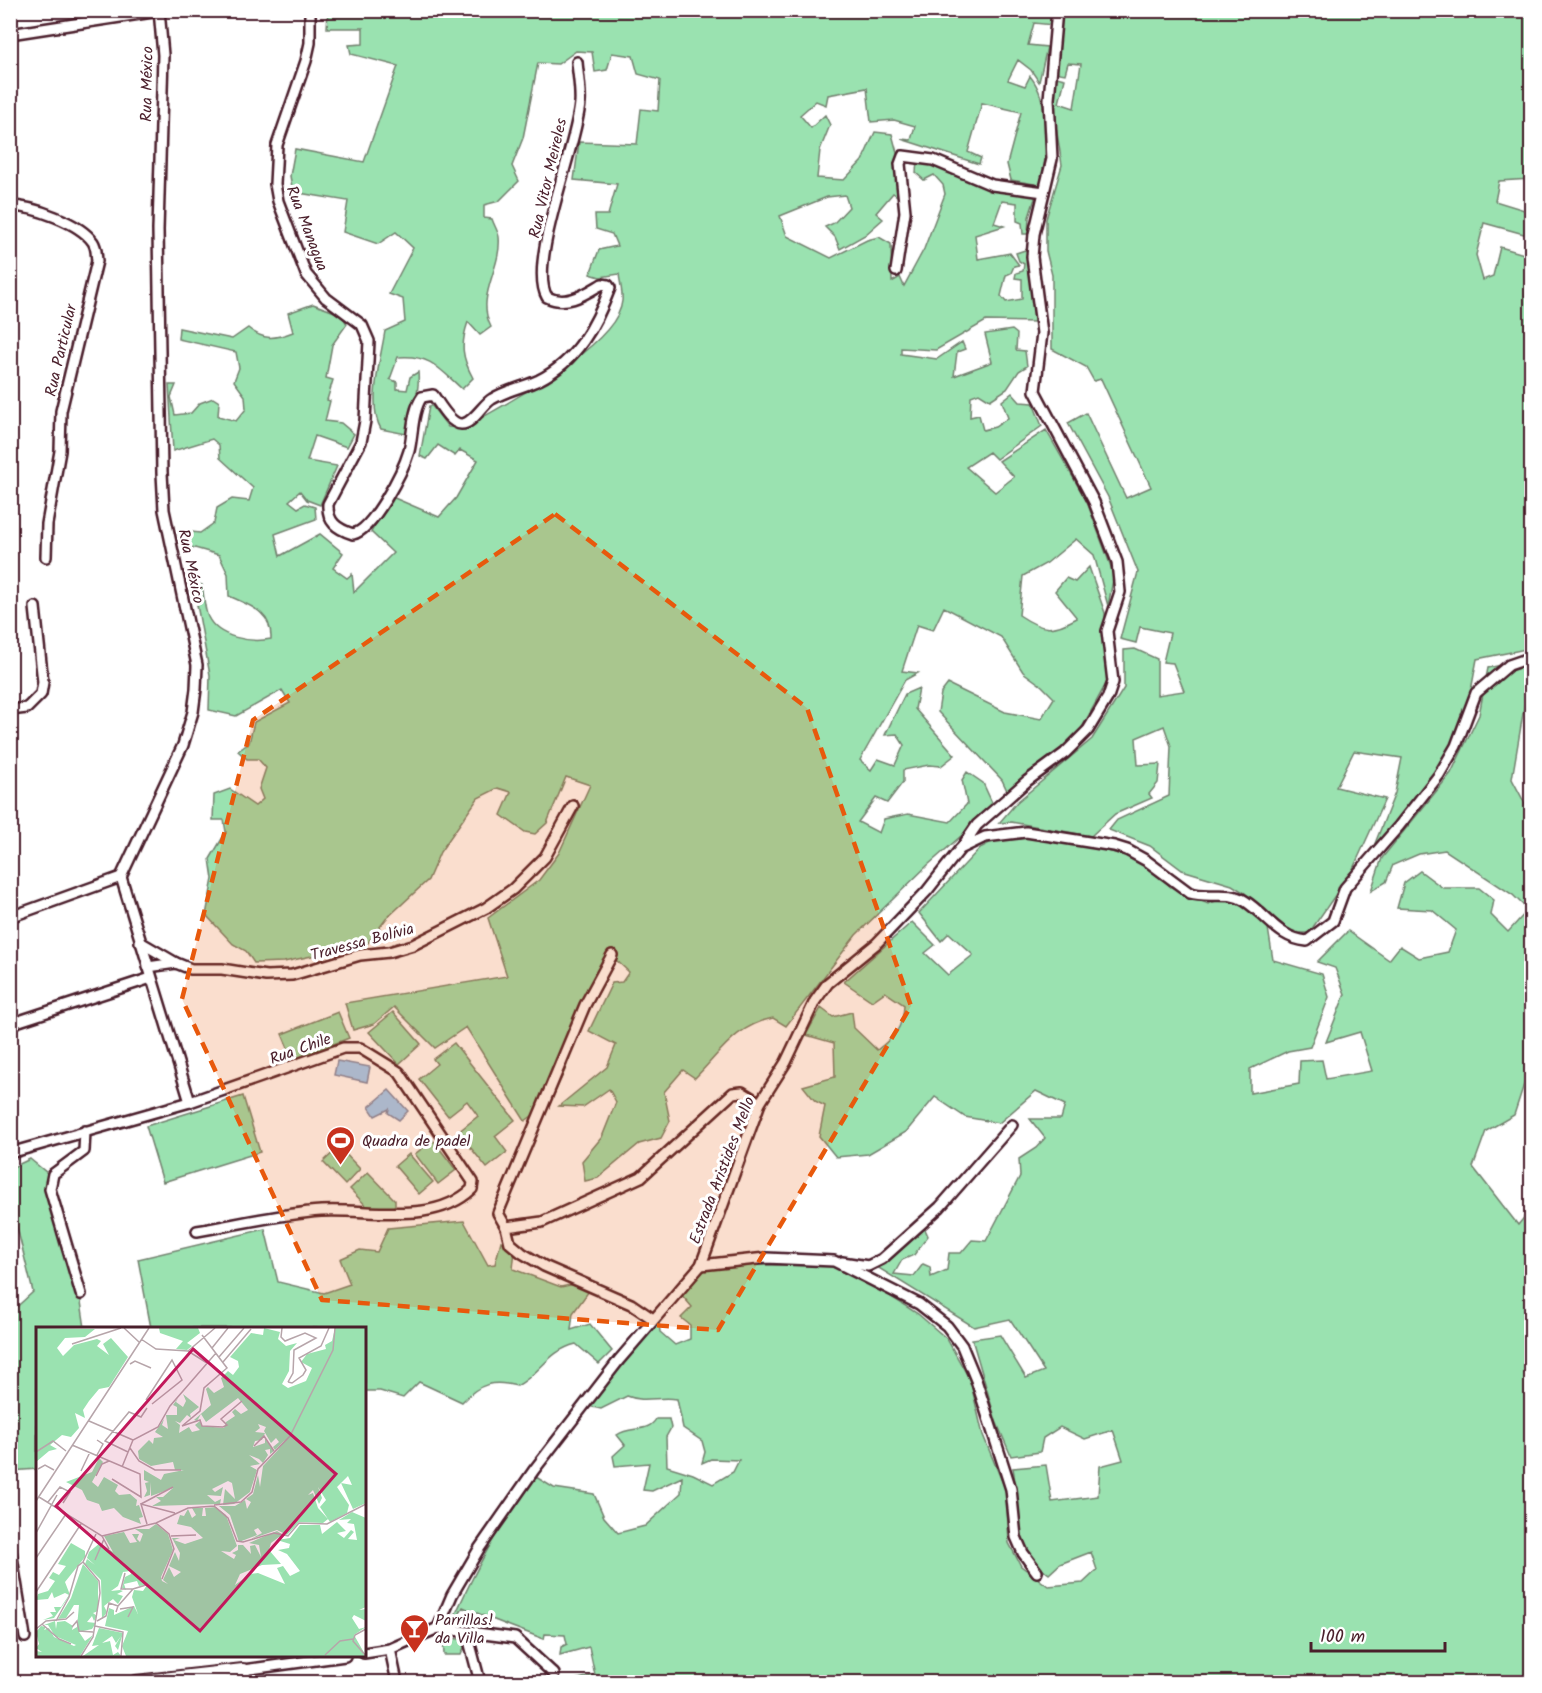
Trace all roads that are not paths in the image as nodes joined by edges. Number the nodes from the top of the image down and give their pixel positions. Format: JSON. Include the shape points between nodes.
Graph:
{"nodes":[{"id":1,"x":310,"y":10,"type":"edge"},
{"id":2,"x":1057,"y":10,"type":"edge"},
{"id":3,"x":159,"y":11,"type":"edge"},
{"id":4,"x":10,"y":34,"type":"edge"},
{"id":5,"x":577,"y":62,"type":"dead end"},
{"id":6,"x":1044,"y":192,"type":"junction"},
{"id":7,"x":10,"y":206,"type":"edge"},
{"id":8,"x":896,"y":271,"type":"dead end"},
{"id":9,"x":341,"y":530,"type":"joint"},
{"id":10,"x":46,"y":557,"type":"dead end"},
{"id":11,"x":35,"y":607,"type":"dead end"},
{"id":12,"x":1532,"y":657,"type":"edge"},
{"id":13,"x":10,"y":710,"type":"edge"},
{"id":14,"x":573,"y":806,"type":"dead end"},
{"id":15,"x":960,"y":849,"type":"junction"},
{"id":16,"x":121,"y":877,"type":"junction"},
{"id":17,"x":10,"y":916,"type":"edge"},
{"id":18,"x":140,"y":942,"type":"junction"},
{"id":19,"x":612,"y":955,"type":"dead end"},
{"id":20,"x":176,"y":963,"type":"junction"},
{"id":21,"x":148,"y":967,"type":"junction"},
{"id":22,"x":151,"y":978,"type":"junction"},
{"id":23,"x":10,"y":1024,"type":"edge"},
{"id":24,"x":190,"y":1102,"type":"junction"},
{"id":25,"x":760,"y":1103,"type":"junction"},
{"id":26,"x":1012,"y":1125,"type":"dead end"},
{"id":27,"x":84,"y":1131,"type":"junction"},
{"id":28,"x":10,"y":1153,"type":"edge"},
{"id":29,"x":506,"y":1227,"type":"junction"},
{"id":30,"x":197,"y":1231,"type":"dead end"},
{"id":31,"x":834,"y":1261,"type":"junction"},
{"id":32,"x":701,"y":1265,"type":"junction"},
{"id":33,"x":81,"y":1294,"type":"dead end"},
{"id":34,"x":653,"y":1319,"type":"junction"},
{"id":35,"x":10,"y":1545,"type":"edge"},
{"id":36,"x":1037,"y":1572,"type":"dead end"},
{"id":37,"x":438,"y":1628,"type":"junction"},
{"id":38,"x":467,"y":1633,"type":"junction"},
{"id":39,"x":25,"y":1637,"type":"dead end"},
{"id":40,"x":390,"y":1649,"type":"junction"},
{"id":41,"x":366,"y":1653,"type":"edge"},
{"id":42,"x":340,"y":1657,"type":"edge"},
{"id":43,"x":554,"y":1674,"type":"dead end"},
{"id":44,"x":244,"y":1676,"type":"edge"},
{"id":45,"x":136,"y":1683,"type":"edge"},
{"id":46,"x":398,"y":1683,"type":"edge"},
{"id":47,"x":480,"y":1683,"type":"edge"}],
"edges":[{"from":1,"to":9,"type":"street","name":"Rua Managua","via":[[310,43],[277,145],[275,184],[306,274],[326,298],[362,325],[369,341],[361,442],[328,504],[330,521]]},
{"from":2,"to":6,"type":"street","via":[[1049,99],[1052,159]]},
{"from":3,"to":4,"type":"street"},
{"from":3,"to":16,"type":"street","name":"Rua México","via":[[163,55],[158,231],[164,510],[197,674],[193,712],[183,745]]},
{"from":5,"to":9,"type":"street","name":"Rua Vitor Meireles","via":[[580,104],[554,201],[541,282],[547,297],[559,301],[608,285],[599,316],[581,345],[565,361],[541,379],[494,398],[468,423],[454,421],[433,396],[422,397],[408,454],[380,508],[360,533]]},
{"from":6,"to":8,"type":"street","via":[[992,185],[933,160],[903,156],[900,164],[905,212]]},
{"from":6,"to":15,"type":"street","via":[[1032,257],[1042,333],[1035,391],[1094,502],[1117,562],[1120,592],[1107,632],[1113,682],[1088,729],[1065,753],[977,825]]},
{"from":7,"to":10,"type":"street","name":"Rua Particular","via":[[25,206],[58,219],[87,235],[96,248],[97,261],[62,411]]},
{"from":11,"to":13,"type":"street","via":[[41,694],[27,708]]},
{"from":12,"to":15,"type":"street","name":"Estrada Aristides Mello","via":[[1509,665],[1476,693],[1456,746],[1439,775],[1345,888],[1333,921],[1306,941],[1282,933],[1244,900],[1230,895],[1190,893],[1127,850],[1026,831],[985,837]]},
{"from":14,"to":20,"type":"street","name":"Travessa Bolívia","via":[[545,857],[513,889],[486,908],[413,945],[360,955],[292,975],[191,969]]},
{"from":15,"to":25,"type":"street","name":"Estrada Aristides Mello","via":[[927,891],[876,944],[828,983]]},
{"from":16,"to":17,"type":"street"},
{"from":16,"to":18,"type":"street"},
{"from":18,"to":20,"type":"street","name":"Travessa Bolívia"},
{"from":18,"to":21,"type":"street"},
{"from":19,"to":29,"type":"street","via":[[585,1005],[498,1213]]},
{"from":20,"to":21,"type":"street","name":"Travessa Bolívia"},
{"from":21,"to":22,"type":"street"},
{"from":22,"to":23,"type":"street"},
{"from":22,"to":24,"type":"street"},
{"from":24,"to":27,"type":"street","name":"Rua Chile"},
{"from":24,"to":30,"type":"street","name":"Rua Chile","via":[[343,1048],[360,1048],[399,1072],[473,1182],[472,1189],[457,1202],[416,1212],[321,1211]]},
{"from":25,"to":29,"type":"street","via":[[742,1092],[733,1093],[641,1177],[542,1222]]},
{"from":25,"to":32,"type":"street","name":"Estrada Aristides Mello"},
{"from":26,"to":31,"type":"street","via":[[940,1207],[876,1264]]},
{"from":27,"to":28,"type":"street","name":"Rua Chile"},
{"from":27,"to":33,"type":"street","via":[[84,1151],[53,1174],[50,1189]]},
{"from":29,"to":34,"type":"street","via":[[510,1243],[522,1253],[631,1304]]},
{"from":31,"to":32,"type":"street","via":[[766,1258]]},
{"from":31,"to":36,"type":"street","via":[[919,1304],[947,1326],[962,1346],[1003,1457],[1016,1537]]},
{"from":32,"to":34,"type":"street","name":"Estrada Aristides Mello"},
{"from":34,"to":37,"type":"street","name":"Estrada Aristides Mello","via":[[534,1470],[479,1549]]},
{"from":35,"to":39,"type":"street"},
{"from":37,"to":38,"type":"street"},
{"from":37,"to":40,"type":"street"},
{"from":38,"to":43,"type":"street","via":[[515,1638]]},
{"from":38,"to":47,"type":"street"},
{"from":40,"to":41,"type":"street"},
{"from":40,"to":46,"type":"street"},
{"from":42,"to":44,"type":"street"},
{"from":44,"to":45,"type":"street"}]}
